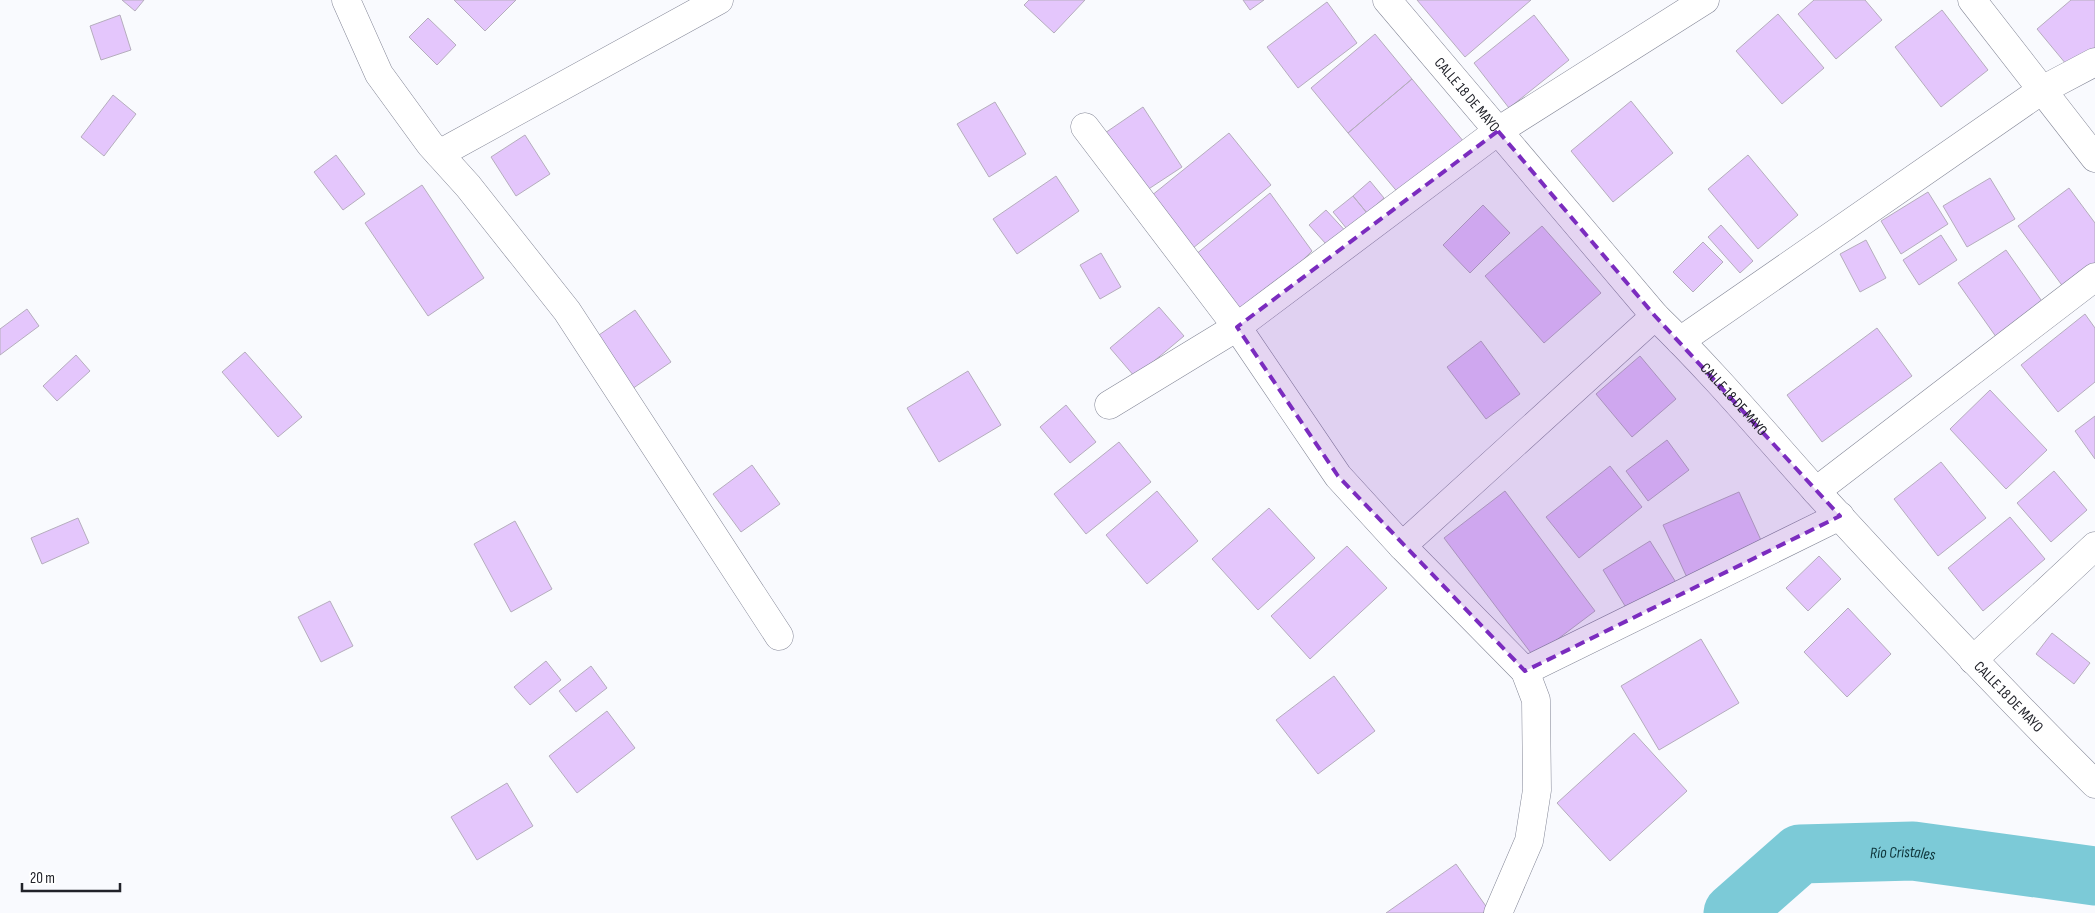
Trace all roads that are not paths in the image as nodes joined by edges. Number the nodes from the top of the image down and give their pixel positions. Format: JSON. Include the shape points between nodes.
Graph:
{"nodes":[{"id":1,"x":346,"y":0,"type":"edge"},
{"id":2,"x":719,"y":0,"type":"edge"},
{"id":3,"x":1387,"y":0,"type":"edge"},
{"id":4,"x":1705,"y":0,"type":"edge"},
{"id":5,"x":1972,"y":0,"type":"edge"},
{"id":6,"x":2095,"y":62,"type":"edge"},
{"id":7,"x":2042,"y":90,"type":"junction"},
{"id":8,"x":1085,"y":127,"type":"dead end"},
{"id":9,"x":1498,"y":131,"type":"junction"},
{"id":10,"x":439,"y":154,"type":"junction"},
{"id":11,"x":2095,"y":158,"type":"edge"},
{"id":12,"x":2095,"y":277,"type":"edge"},
{"id":13,"x":1655,"y":316,"type":"junction"},
{"id":14,"x":1237,"y":327,"type":"junction"},
{"id":15,"x":1680,"y":341,"type":"junction"},
{"id":16,"x":1109,"y":405,"type":"dead end"},
{"id":17,"x":1816,"y":491,"type":"junction"},
{"id":18,"x":1840,"y":516,"type":"junction"},
{"id":19,"x":1402,"y":546,"type":"junction"},
{"id":20,"x":2095,"y":546,"type":"edge"},
{"id":21,"x":779,"y":636,"type":"dead end"},
{"id":22,"x":1973,"y":660,"type":"junction"},
{"id":23,"x":1525,"y":671,"type":"junction"},
{"id":24,"x":2090,"y":779,"type":"edge"},
{"id":25,"x":1498,"y":913,"type":"edge"}],
"edges":[{"from":1,"to":10,"type":"street","via":[[379,74]]},
{"from":2,"to":10,"type":"street"},
{"from":3,"to":9,"type":"street","name":"CALLE 18 DE MAYO"},
{"from":4,"to":9,"type":"street"},
{"from":5,"to":7,"type":"street"},
{"from":6,"to":7,"type":"street"},
{"from":7,"to":11,"type":"street"},
{"from":7,"to":15,"type":"street"},
{"from":8,"to":14,"type":"street"},
{"from":9,"to":13,"type":"street","name":"CALLE 18 DE MAYO"},
{"from":9,"to":14,"type":"street"},
{"from":10,"to":21,"type":"street","via":[[567,311]]},
{"from":12,"to":17,"type":"street"},
{"from":13,"to":15,"type":"street","name":"CALLE 18 DE MAYO"},
{"from":13,"to":19,"type":"street"},
{"from":14,"to":16,"type":"street"},
{"from":14,"to":19,"type":"street","via":[[1338,476]]},
{"from":15,"to":17,"type":"street","name":"CALLE 18 DE MAYO"},
{"from":17,"to":18,"type":"street","name":"CALLE 18 DE MAYO"},
{"from":18,"to":22,"type":"street","name":"CALLE 18 DE MAYO"},
{"from":18,"to":23,"type":"street"},
{"from":19,"to":23,"type":"street"},
{"from":20,"to":22,"type":"street"},
{"from":22,"to":24,"type":"street","name":"CALLE 18 DE MAYO"},
{"from":23,"to":25,"type":"street","via":[[1536,700],[1537,790],[1529,842]]}]}
